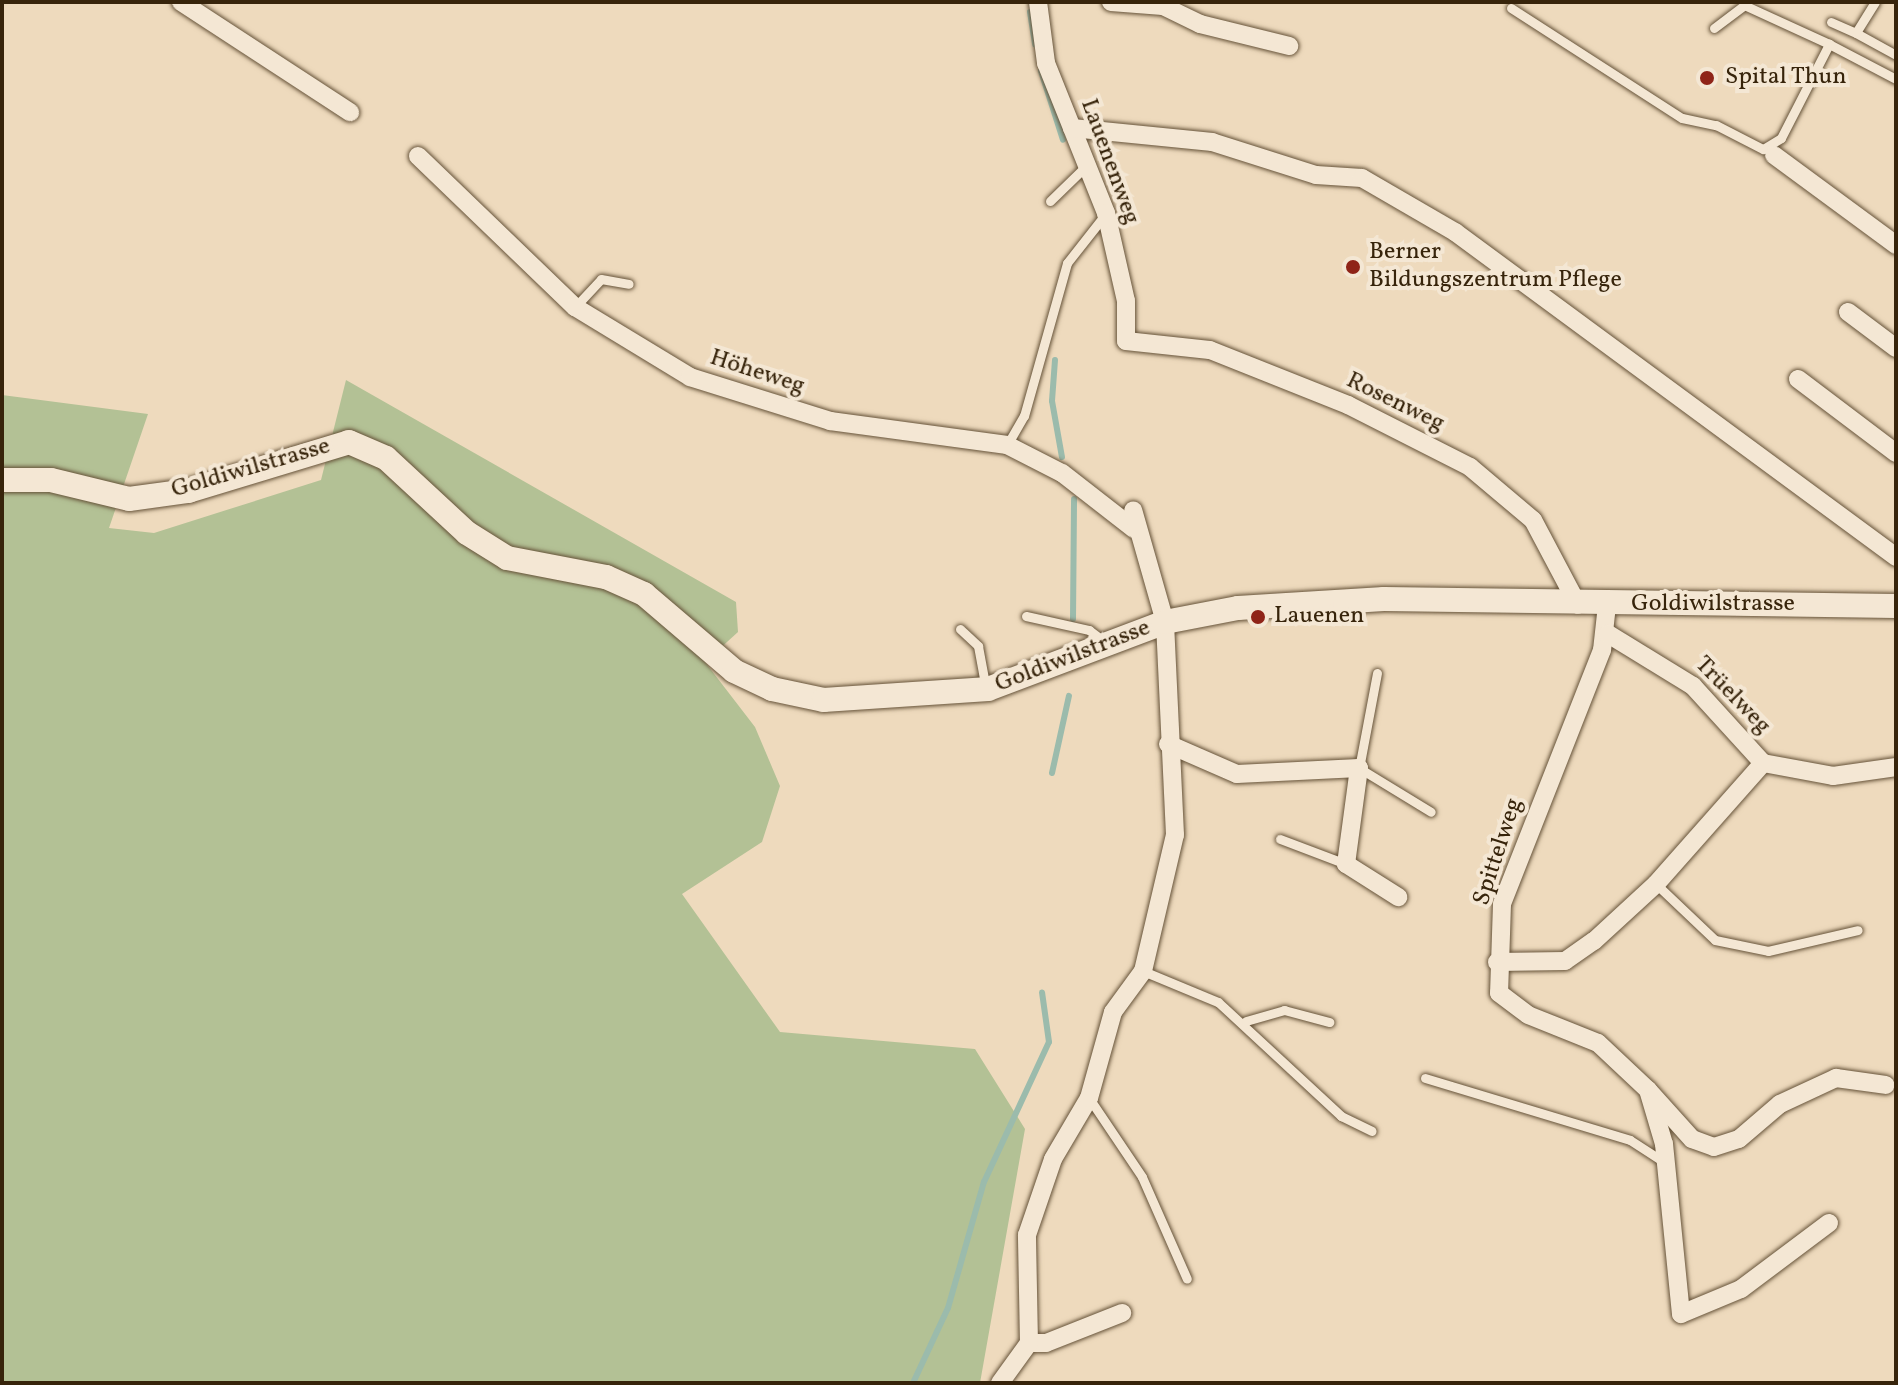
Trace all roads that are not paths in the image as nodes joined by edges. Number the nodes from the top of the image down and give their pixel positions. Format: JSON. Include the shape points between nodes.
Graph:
{"nodes":[{"id":1,"x":181,"y":2,"type":"edge"},
{"id":2,"x":1111,"y":2,"type":"edge"},
{"id":3,"x":1875,"y":2,"type":"edge"},
{"id":4,"x":1035,"y":3,"type":"edge"},
{"id":5,"x":1511,"y":8,"type":"dead end"},
{"id":6,"x":1831,"y":22,"type":"dead end"},
{"id":7,"x":1714,"y":28,"type":"dead end"},
{"id":8,"x":1856,"y":33,"type":"junction"},
{"id":9,"x":1829,"y":44,"type":"junction"},
{"id":10,"x":1289,"y":46,"type":"dead end"},
{"id":11,"x":1896,"y":55,"type":"edge"},
{"id":12,"x":1896,"y":79,"type":"edge"},
{"id":13,"x":350,"y":112,"type":"dead end"},
{"id":14,"x":1072,"y":128,"type":"junction"},
{"id":15,"x":1774,"y":155,"type":"dead end"},
{"id":16,"x":418,"y":156,"type":"dead end"},
{"id":17,"x":1089,"y":163,"type":"junction"},
{"id":18,"x":1050,"y":201,"type":"dead end"},
{"id":19,"x":1106,"y":213,"type":"junction"},
{"id":20,"x":1896,"y":245,"type":"edge"},
{"id":21,"x":629,"y":284,"type":"dead end"},
{"id":22,"x":575,"y":307,"type":"junction"},
{"id":23,"x":1848,"y":312,"type":"dead end"},
{"id":24,"x":1126,"y":341,"type":"joint"},
{"id":25,"x":1896,"y":348,"type":"edge"},
{"id":26,"x":1798,"y":379,"type":"dead end"},
{"id":27,"x":1007,"y":445,"type":"junction"},
{"id":28,"x":1896,"y":453,"type":"edge"},
{"id":29,"x":2,"y":480,"type":"edge"},
{"id":30,"x":1896,"y":557,"type":"edge"},
{"id":31,"x":1578,"y":605,"type":"junction"},
{"id":32,"x":1607,"y":605,"type":"junction"},
{"id":33,"x":1896,"y":606,"type":"edge"},
{"id":34,"x":1026,"y":616,"type":"dead end"},
{"id":35,"x":1165,"y":622,"type":"junction"},
{"id":36,"x":960,"y":629,"type":"dead end"},
{"id":37,"x":1608,"y":634,"type":"junction"},
{"id":38,"x":1107,"y":644,"type":"junction"},
{"id":39,"x":1377,"y":673,"type":"dead end"},
{"id":40,"x":986,"y":689,"type":"junction"},
{"id":41,"x":1168,"y":744,"type":"junction"},
{"id":42,"x":1763,"y":763,"type":"junction"},
{"id":43,"x":1896,"y":767,"type":"edge"},
{"id":44,"x":1359,"y":768,"type":"junction"},
{"id":45,"x":1431,"y":812,"type":"dead end"},
{"id":46,"x":1280,"y":839,"type":"dead end"},
{"id":47,"x":1346,"y":864,"type":"junction"},
{"id":48,"x":1656,"y":884,"type":"junction"},
{"id":49,"x":1398,"y":897,"type":"dead end"},
{"id":50,"x":1858,"y":930,"type":"dead end"},
{"id":51,"x":1497,"y":962,"type":"junction"},
{"id":52,"x":1143,"y":971,"type":"junction"},
{"id":53,"x":1246,"y":1021,"type":"junction"},
{"id":54,"x":1329,"y":1022,"type":"dead end"},
{"id":55,"x":1425,"y":1078,"type":"dead end"},
{"id":56,"x":1886,"y":1085,"type":"dead end"},
{"id":57,"x":1648,"y":1090,"type":"junction"},
{"id":58,"x":1089,"y":1098,"type":"junction"},
{"id":59,"x":1372,"y":1131,"type":"dead end"},
{"id":60,"x":1666,"y":1164,"type":"junction"},
{"id":61,"x":1829,"y":1223,"type":"dead end"},
{"id":62,"x":1187,"y":1279,"type":"dead end"},
{"id":63,"x":1122,"y":1313,"type":"dead end"},
{"id":64,"x":1029,"y":1343,"type":"junction"},
{"id":65,"x":1000,"y":1383,"type":"edge"}],
"edges":[{"from":1,"to":13,"type":"street"},
{"from":2,"to":10,"type":"street","via":[[1163,6],[1200,24]]},
{"from":3,"to":8,"type":"lane"},
{"from":4,"to":14,"type":"street","name":"Lauenenweg","via":[[1046,63]]},
{"from":5,"to":9,"type":"lane","via":[[1682,118],[1716,125],[1763,149],[1781,138]]},
{"from":6,"to":8,"type":"lane"},
{"from":7,"to":9,"type":"lane","via":[[1744,5]]},
{"from":8,"to":11,"type":"lane"},
{"from":9,"to":12,"type":"lane"},
{"from":14,"to":17,"type":"street","name":"Lauenenweg"},
{"from":14,"to":30,"type":"street","via":[[1212,142],[1316,175],[1362,178],[1455,232]]},
{"from":15,"to":20,"type":"street"},
{"from":16,"to":22,"type":"street","name":"Höheweg"},
{"from":17,"to":18,"type":"lane"},
{"from":17,"to":19,"type":"street","name":"Lauenenweg"},
{"from":19,"to":24,"type":"street","name":"Lauenenweg","via":[[1126,301]]},
{"from":19,"to":27,"type":"lane","via":[[1067,263],[1024,416]]},
{"from":21,"to":22,"type":"lane","via":[[601,279]]},
{"from":22,"to":27,"type":"street","name":"Höheweg","via":[[704,381],[830,421]]},
{"from":23,"to":25,"type":"street"},
{"from":24,"to":31,"type":"street","name":"Rosenweg","via":[[1210,350],[1348,405],[1470,467],[1533,520]]},
{"from":26,"to":28,"type":"street"},
{"from":27,"to":35,"type":"street","name":"Höheweg","via":[[1062,473],[1133,520]]},
{"from":29,"to":40,"type":"street","name":"Goldiwilstrasse","via":[[51,480],[129,499],[188,491],[349,442],[386,458],[467,533],[507,558],[606,577],[644,594],[734,671],[772,689],[824,700]]},
{"from":31,"to":32,"type":"street","name":"Goldiwilstrasse"},
{"from":31,"to":35,"type":"street","name":"Goldiwilstrasse","via":[[1384,599],[1238,608]]},
{"from":32,"to":33,"type":"street","name":"Goldiwilstrasse"},
{"from":32,"to":37,"type":"street","name":"Spittelweg"},
{"from":34,"to":38,"type":"lane","via":[[1089,630]]},
{"from":35,"to":38,"type":"street","name":"Goldiwilstrasse"},
{"from":35,"to":41,"type":"street"},
{"from":36,"to":40,"type":"lane","via":[[978,646]]},
{"from":37,"to":42,"type":"street","name":"Trüelweg","via":[[1693,686]]},
{"from":37,"to":51,"type":"street","name":"Spittelweg","via":[[1502,904]]},
{"from":38,"to":40,"type":"street","name":"Goldiwilstrasse"},
{"from":39,"to":44,"type":"lane"},
{"from":41,"to":44,"type":"street","via":[[1237,774]]},
{"from":41,"to":52,"type":"street","via":[[1175,835]]},
{"from":42,"to":43,"type":"street","via":[[1833,776]]},
{"from":42,"to":48,"type":"street","name":"Trüelweg"},
{"from":44,"to":45,"type":"lane"},
{"from":44,"to":47,"type":"street"},
{"from":46,"to":47,"type":"lane"},
{"from":47,"to":49,"type":"street"},
{"from":48,"to":50,"type":"lane","via":[[1715,940],[1768,951]]},
{"from":48,"to":51,"type":"street","name":"Trüelweg","via":[[1565,961]]},
{"from":51,"to":57,"type":"street","name":"Spittelweg","via":[[1499,993],[1511,1006],[1598,1043]]},
{"from":52,"to":53,"type":"lane"},
{"from":52,"to":58,"type":"street","via":[[1113,1012]]},
{"from":53,"to":54,"type":"lane","via":[[1284,1010]]},
{"from":53,"to":59,"type":"lane","via":[[1306,1087]]},
{"from":55,"to":60,"type":"lane","via":[[1630,1140]]},
{"from":56,"to":57,"type":"street","name":"Spittelweg","via":[[1836,1078],[1780,1104],[1739,1139],[1714,1147],[1692,1139]]},
{"from":57,"to":60,"type":"street"},
{"from":58,"to":62,"type":"lane","via":[[1142,1177]]},
{"from":58,"to":64,"type":"street","via":[[1053,1159],[1027,1235]]},
{"from":60,"to":61,"type":"street","via":[[1681,1314],[1741,1289]]},
{"from":63,"to":64,"type":"street","via":[[1046,1343]]},
{"from":64,"to":65,"type":"street"}]}
